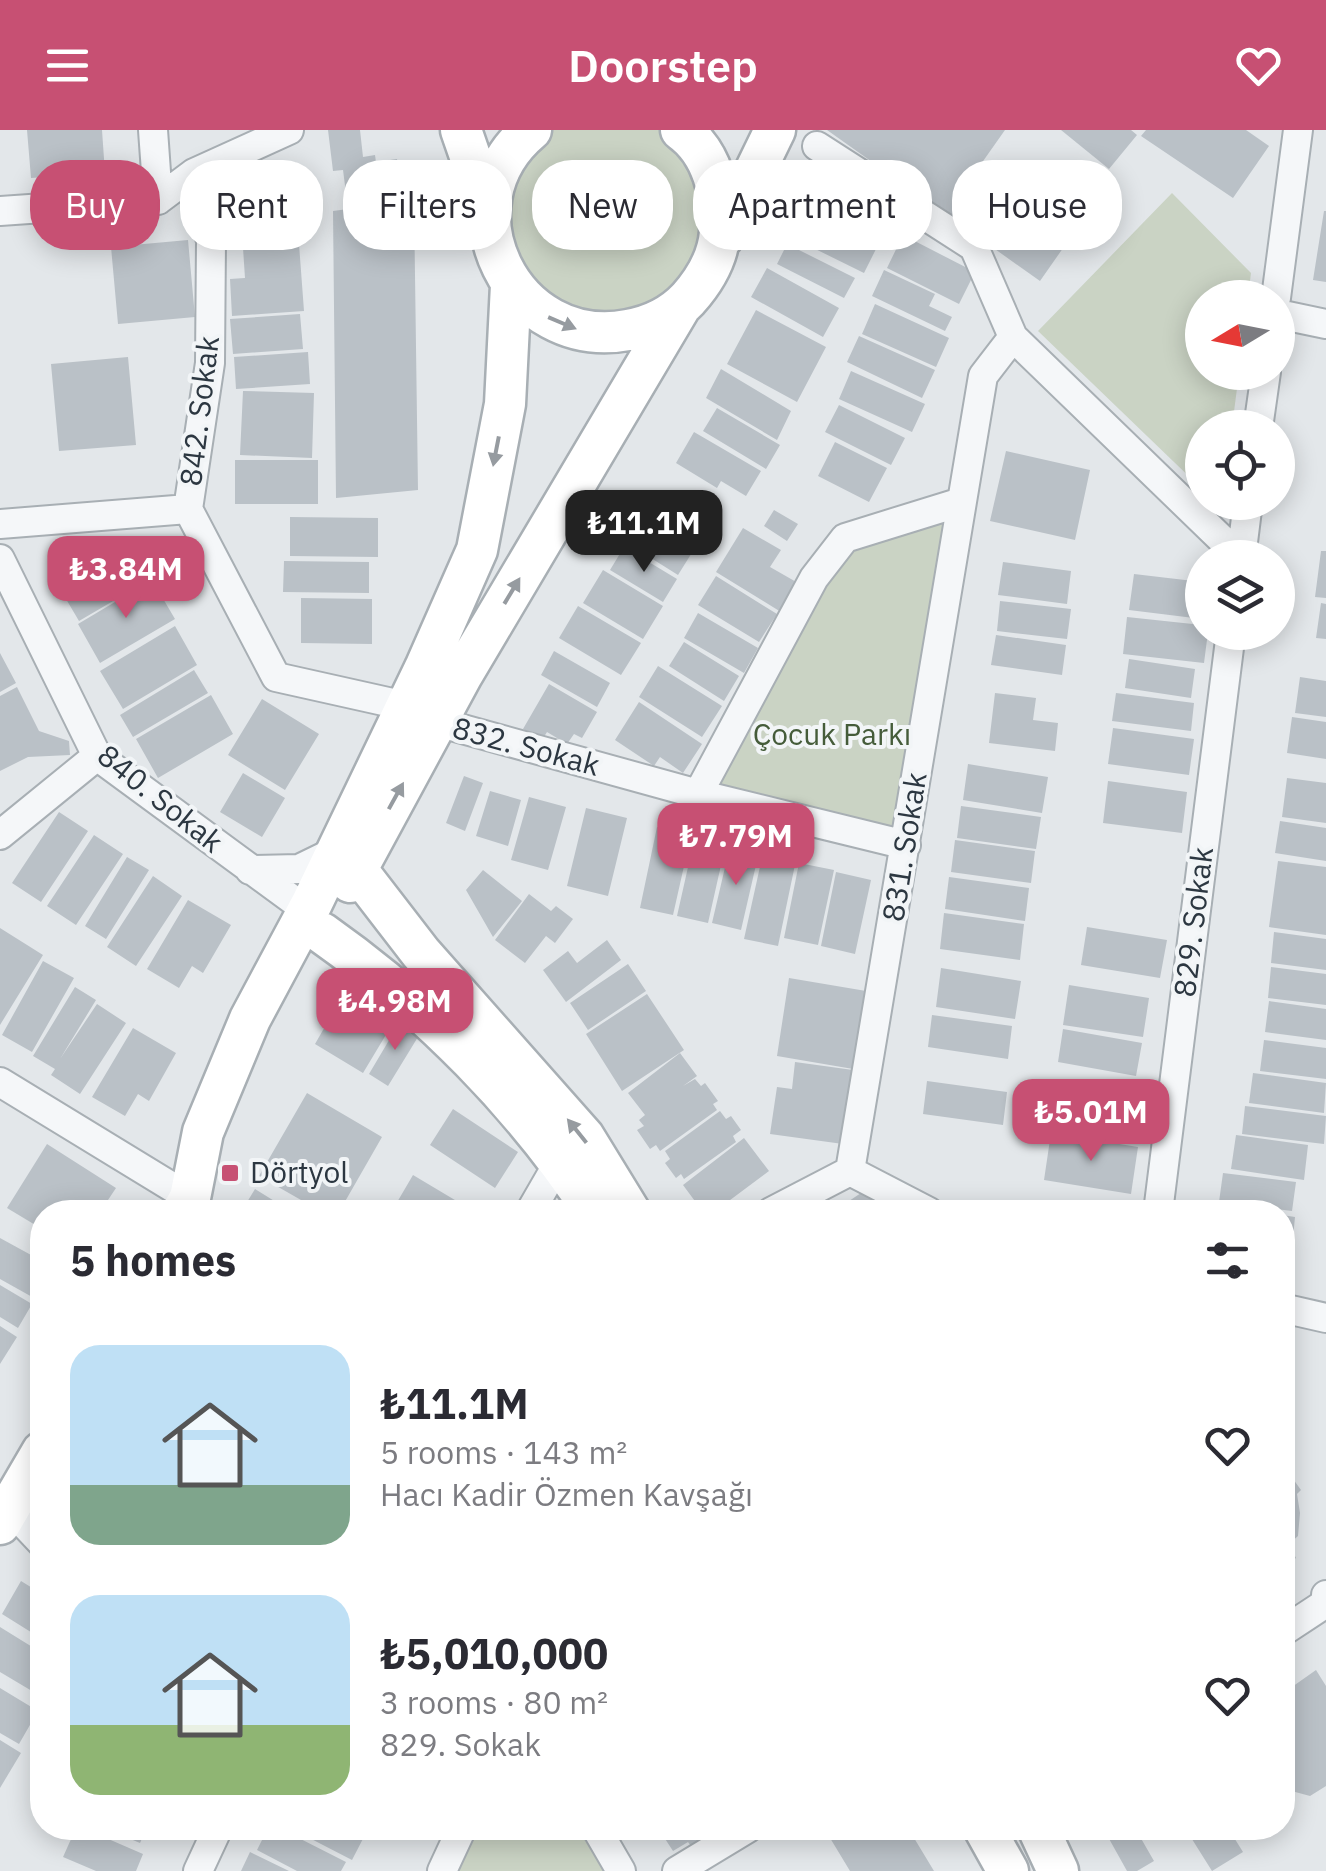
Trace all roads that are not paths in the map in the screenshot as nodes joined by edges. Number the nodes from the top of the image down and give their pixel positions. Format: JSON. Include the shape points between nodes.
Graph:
{"nodes":[{"id":1,"x":153,"y":130,"type":"edge"},
{"id":2,"x":289,"y":130,"type":"edge"},
{"id":3,"x":461,"y":130,"type":"edge"},
{"id":4,"x":531,"y":130,"type":"edge"},
{"id":5,"x":681,"y":130,"type":"edge"},
{"id":6,"x":774,"y":130,"type":"edge"},
{"id":7,"x":1298,"y":130,"type":"edge"},
{"id":8,"x":817,"y":146,"type":"dead end"},
{"id":9,"x":155,"y":160,"type":"edge"},
{"id":10,"x":224,"y":160,"type":"edge"},
{"id":11,"x":472,"y":160,"type":"edge"},
{"id":12,"x":506,"y":160,"type":"edge"},
{"id":13,"x":706,"y":160,"type":"edge"},
{"id":14,"x":760,"y":160,"type":"edge"},
{"id":15,"x":30,"y":209,"type":"edge"},
{"id":16,"x":0,"y":211,"type":"edge"},
{"id":17,"x":211,"y":250,"type":"edge"},
{"id":18,"x":494,"y":250,"type":"edge"},
{"id":19,"x":717,"y":250,"type":"edge"},
{"id":20,"x":1278,"y":280,"type":"edge"},
{"id":21,"x":511,"y":285,"type":"junction"},
{"id":22,"x":679,"y":309,"type":"junction"},
{"id":23,"x":1295,"y":318,"type":"edge"},
{"id":24,"x":1326,"y":324,"type":"edge"},
{"id":25,"x":1013,"y":337,"type":"junction"},
{"id":26,"x":961,"y":502,"type":"junction"},
{"id":27,"x":188,"y":509,"type":"junction"},
{"id":28,"x":0,"y":524,"type":"edge"},
{"id":29,"x":1222,"y":540,"type":"edge"},
{"id":30,"x":0,"y":559,"type":"edge"},
{"id":31,"x":1229,"y":650,"type":"edge"},
{"id":32,"x":443,"y":672,"type":"junction"},
{"id":33,"x":421,"y":714,"type":"junction"},
{"id":34,"x":97,"y":756,"type":"junction"},
{"id":35,"x":698,"y":794,"type":"junction"},
{"id":36,"x":0,"y":834,"type":"edge"},
{"id":37,"x":906,"y":846,"type":"junction"},
{"id":38,"x":347,"y":859,"type":"junction"},
{"id":39,"x":250,"y":870,"type":"junction"},
{"id":40,"x":315,"y":922,"type":"junction"},
{"id":41,"x":0,"y":1082,"type":"edge"},
{"id":42,"x":560,"y":1160,"type":"junction"},
{"id":43,"x":850,"y":1170,"type":"junction"},
{"id":44,"x":178,"y":1200,"type":"edge"},
{"id":45,"x":187,"y":1200,"type":"edge"},
{"id":46,"x":537,"y":1200,"type":"edge"},
{"id":47,"x":586,"y":1200,"type":"edge"},
{"id":48,"x":623,"y":1200,"type":"edge"},
{"id":49,"x":794,"y":1200,"type":"edge"},
{"id":50,"x":906,"y":1200,"type":"edge"},
{"id":51,"x":1160,"y":1200,"type":"edge"},
{"id":52,"x":1295,"y":1311,"type":"edge"},
{"id":53,"x":1326,"y":1318,"type":"edge"},
{"id":54,"x":30,"y":1473,"type":"edge"},
{"id":55,"x":5,"y":1517,"type":"edge"},
{"id":56,"x":30,"y":1535,"type":"edge"},
{"id":57,"x":1326,"y":1595,"type":"edge"},
{"id":58,"x":1295,"y":1623,"type":"edge"},
{"id":59,"x":212,"y":1840,"type":"edge"},
{"id":60,"x":456,"y":1840,"type":"edge"},
{"id":61,"x":603,"y":1840,"type":"edge"},
{"id":62,"x":728,"y":1840,"type":"edge"},
{"id":63,"x":991,"y":1840,"type":"edge"},
{"id":64,"x":1044,"y":1840,"type":"edge"},
{"id":65,"x":198,"y":1871,"type":"edge"},
{"id":66,"x":442,"y":1871,"type":"edge"},
{"id":67,"x":621,"y":1871,"type":"edge"},
{"id":68,"x":677,"y":1871,"type":"edge"},
{"id":69,"x":1008,"y":1871,"type":"edge"},
{"id":70,"x":1058,"y":1871,"type":"edge"}],
"edges":[{"from":1,"to":9,"type":"street"},
{"from":2,"to":10,"type":"street"},
{"from":3,"to":11,"type":"main road"},
{"from":4,"to":12,"type":"main road"},
{"from":5,"to":13,"type":"main road"},
{"from":6,"to":14,"type":"main road"},
{"from":7,"to":20,"type":"street"},
{"from":8,"to":25,"type":"street","via":[[974,247]]},
{"from":15,"to":16,"type":"street"},
{"from":17,"to":27,"type":"street","name":"842. Sokak","via":[[210,364]]},
{"from":18,"to":21,"type":"main road"},
{"from":19,"to":22,"type":"main road","via":[[704,280]]},
{"from":21,"to":22,"type":"main road","one_way":true,"via":[[538,312],[571,329],[609,334],[646,327]]},
{"from":21,"to":32,"type":"main road","one_way":true,"via":[[506,404],[477,550]]},
{"from":32,"to":22,"type":"main road","one_way":true},
{"from":23,"to":24,"type":"street"},
{"from":25,"to":26,"type":"street","name":"831. Sokak","via":[[982,376]]},
{"from":25,"to":29,"type":"street"},
{"from":26,"to":35,"type":"street","via":[[846,538],[814,578]]},
{"from":26,"to":37,"type":"street","name":"831. Sokak"},
{"from":27,"to":28,"type":"street"},
{"from":27,"to":33,"type":"street","name":"842. Sokak","via":[[276,677]]},
{"from":30,"to":34,"type":"street","name":"840. Sokak"},
{"from":31,"to":51,"type":"street","name":"829. Sokak"},
{"from":32,"to":33,"type":"main road"},
{"from":33,"to":35,"type":"street","name":"832. Sokak"},
{"from":33,"to":38,"type":"main road"},
{"from":34,"to":36,"type":"street"},
{"from":34,"to":39,"type":"street","name":"840. Sokak"},
{"from":35,"to":37,"type":"street","name":"832. Sokak"},
{"from":37,"to":43,"type":"street","name":"831. Sokak"},
{"from":38,"to":39,"type":"street","name":"840. Sokak"},
{"from":38,"to":40,"type":"main road"},
{"from":48,"to":38,"type":"main road","one_way":true,"via":[[584,1137],[420,953]]},
{"from":39,"to":40,"type":"street","name":"840. Sokak"},
{"from":40,"to":42,"type":"main road","via":[[439,1028]]},
{"from":40,"to":45,"type":"main road","via":[[284,1003],[203,1132]]},
{"from":41,"to":44,"type":"street"},
{"from":42,"to":46,"type":"street"},
{"from":42,"to":47,"type":"main road"},
{"from":43,"to":49,"type":"street"},
{"from":43,"to":50,"type":"street"},
{"from":52,"to":53,"type":"street"},
{"from":54,"to":55,"type":"main road"},
{"from":55,"to":56,"type":"street"},
{"from":57,"to":58,"type":"street","via":[[1326,1603]]},
{"from":59,"to":65,"type":"street"},
{"from":60,"to":66,"type":"street"},
{"from":61,"to":67,"type":"street"},
{"from":62,"to":68,"type":"street"},
{"from":63,"to":69,"type":"main road"},
{"from":64,"to":70,"type":"main road"}]}
